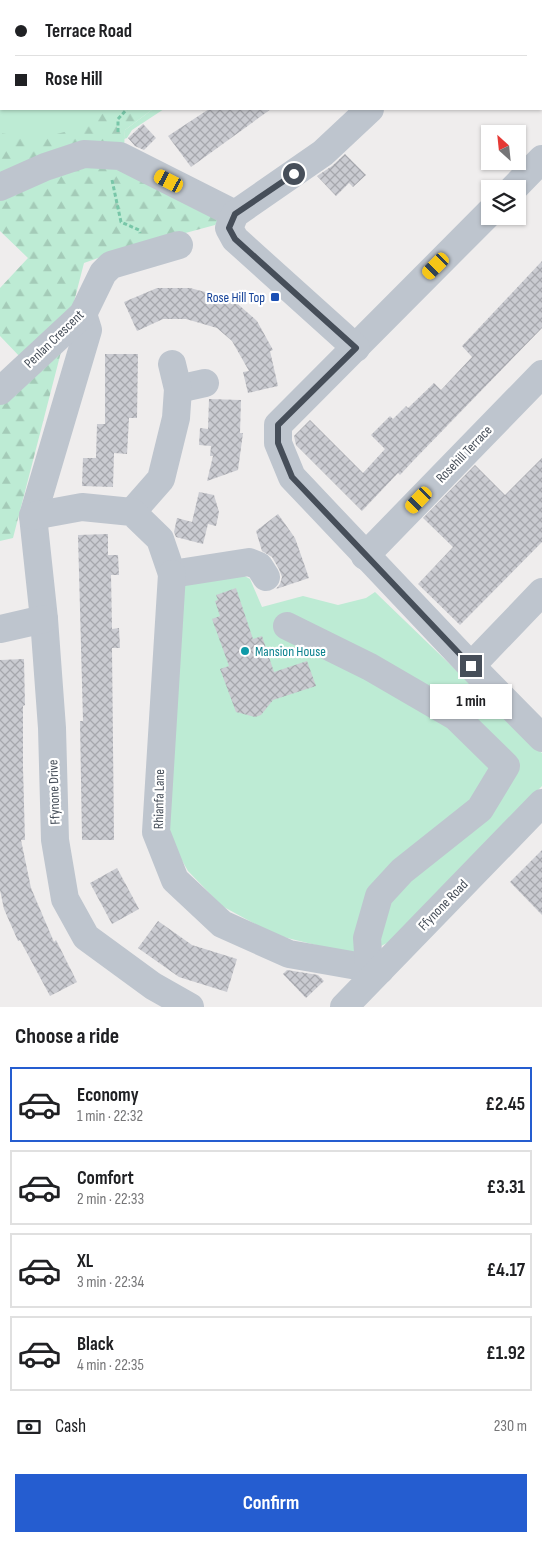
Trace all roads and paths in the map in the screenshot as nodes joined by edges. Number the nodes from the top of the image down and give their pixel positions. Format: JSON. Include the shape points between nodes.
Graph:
{"nodes":[{"id":1,"x":126,"y":110,"type":"edge"},
{"id":2,"x":369,"y":110,"type":"edge"},
{"id":3,"x":120,"y":156,"type":"junction"},
{"id":4,"x":542,"y":159,"type":"edge"},
{"id":5,"x":522,"y":180,"type":"edge"},
{"id":6,"x":0,"y":187,"type":"edge"},
{"id":7,"x":232,"y":221,"type":"junction"},
{"id":8,"x":481,"y":221,"type":"edge"},
{"id":9,"x":141,"y":240,"type":"dead end"},
{"id":10,"x":178,"y":245,"type":"dead end"},
{"id":11,"x":84,"y":314,"type":"junction"},
{"id":12,"x":356,"y":348,"type":"junction"},
{"id":13,"x":542,"y":374,"type":"edge"},
{"id":14,"x":205,"y":383,"type":"dead end"},
{"id":15,"x":0,"y":391,"type":"edge"},
{"id":16,"x":132,"y":512,"type":"junction"},
{"id":17,"x":33,"y":516,"type":"junction"},
{"id":18,"x":365,"y":556,"type":"junction"},
{"id":19,"x":172,"y":574,"type":"junction"},
{"id":20,"x":266,"y":577,"type":"dead end"},
{"id":21,"x":542,"y":592,"type":"edge"},
{"id":22,"x":44,"y":619,"type":"junction"},
{"id":23,"x":287,"y":626,"type":"dead end"},
{"id":24,"x":0,"y":629,"type":"edge"},
{"id":25,"x":471,"y":666,"type":"junction"},
{"id":26,"x":542,"y":738,"type":"edge"},
{"id":27,"x":542,"y":804,"type":"edge"},
{"id":28,"x":375,"y":968,"type":"junction"},
{"id":29,"x":190,"y":1007,"type":"edge"},
{"id":30,"x":344,"y":1007,"type":"edge"}],
"edges":[{"from":1,"to":3,"type":"path","via":[[118,118]]},
{"from":2,"to":7,"type":"street","via":[[323,153]]},
{"from":3,"to":6,"type":"street","via":[[84,154]]},
{"from":3,"to":7,"type":"street"},
{"from":3,"to":9,"type":"path","via":[[112,180],[121,222],[139,230]]},
{"from":4,"to":5,"type":"street"},
{"from":7,"to":12,"type":"street","via":[[235,239]]},
{"from":8,"to":12,"type":"street"},
{"from":10,"to":11,"type":"street","name":"Penlan Crescent","via":[[111,265],[103,273]]},
{"from":11,"to":15,"type":"street","name":"Penlan Crescent"},
{"from":11,"to":17,"type":"street","via":[[88,330]]},
{"from":12,"to":18,"type":"street","via":[[278,425],[278,443],[292,477]]},
{"from":13,"to":18,"type":"street","name":"Rosehill Terrace"},
{"from":14,"to":16,"type":"street","via":[[175,376],[176,418],[161,479]]},
{"from":16,"to":17,"type":"street","via":[[82,507]]},
{"from":16,"to":19,"type":"street","via":[[160,539]]},
{"from":17,"to":22,"type":"street","name":"Ffynone Drive"},
{"from":18,"to":25,"type":"street"},
{"from":19,"to":20,"type":"street","via":[[249,562],[259,566]]},
{"from":19,"to":28,"type":"street","name":"Rhianfa Lane","via":[[156,832],[175,880],[222,924],[264,943],[289,954]]},
{"from":21,"to":25,"type":"street"},
{"from":22,"to":24,"type":"street"},
{"from":22,"to":29,"type":"street","name":"Ffynone Drive","via":[[52,728],[55,840],[65,899],[86,937],[153,986]]},
{"from":23,"to":28,"type":"street","via":[[370,667],[456,717],[506,766],[480,809],[402,871],[378,896],[367,938]]},
{"from":25,"to":26,"type":"street"},
{"from":27,"to":28,"type":"street","name":"Ffynone Road"},
{"from":28,"to":30,"type":"street","name":"Ffynone Road"}]}
